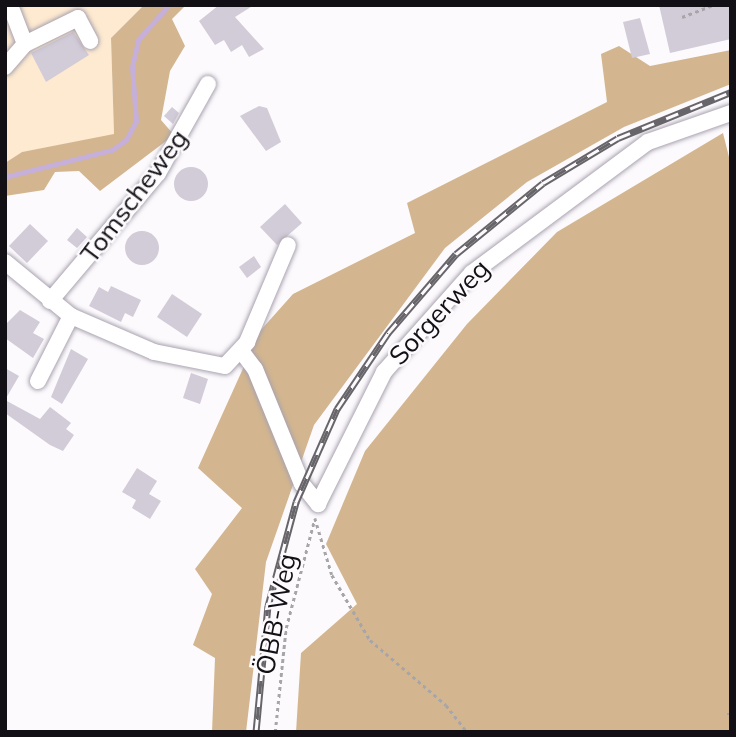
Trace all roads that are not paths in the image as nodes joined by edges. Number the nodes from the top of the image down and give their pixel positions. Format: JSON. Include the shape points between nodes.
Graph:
{"nodes":[{"id":1,"x":10,"y":5,"type":"edge"},
{"id":2,"x":90,"y":41,"type":"dead end"},
{"id":3,"x":25,"y":44,"type":"junction"},
{"id":4,"x":5,"y":67,"type":"edge"},
{"id":5,"x":208,"y":85,"type":"dead end"},
{"id":6,"x":731,"y":113,"type":"edge"},
{"id":7,"x":288,"y":245,"type":"dead end"},
{"id":8,"x":5,"y":262,"type":"edge"},
{"id":9,"x":50,"y":301,"type":"junction"},
{"id":10,"x":71,"y":316,"type":"junction"},
{"id":11,"x":242,"y":352,"type":"junction"},
{"id":12,"x":38,"y":381,"type":"dead end"}],
"edges":[{"from":1,"to":3,"type":"lane"},
{"from":2,"to":3,"type":"lane","via":[[78,18]]},
{"from":3,"to":4,"type":"lane"},
{"from":5,"to":9,"type":"lane","name":"Tomscheweg","via":[[158,173]]},
{"from":6,"to":11,"type":"lane","name":"Sorgerweg","via":[[648,142],[472,273],[384,373],[317,511],[263,386]]},
{"from":7,"to":11,"type":"lane"},
{"from":8,"to":9,"type":"lane"},
{"from":9,"to":10,"type":"lane"},
{"from":10,"to":11,"type":"lane","via":[[154,352],[216,366]]},
{"from":10,"to":12,"type":"lane"}]}
